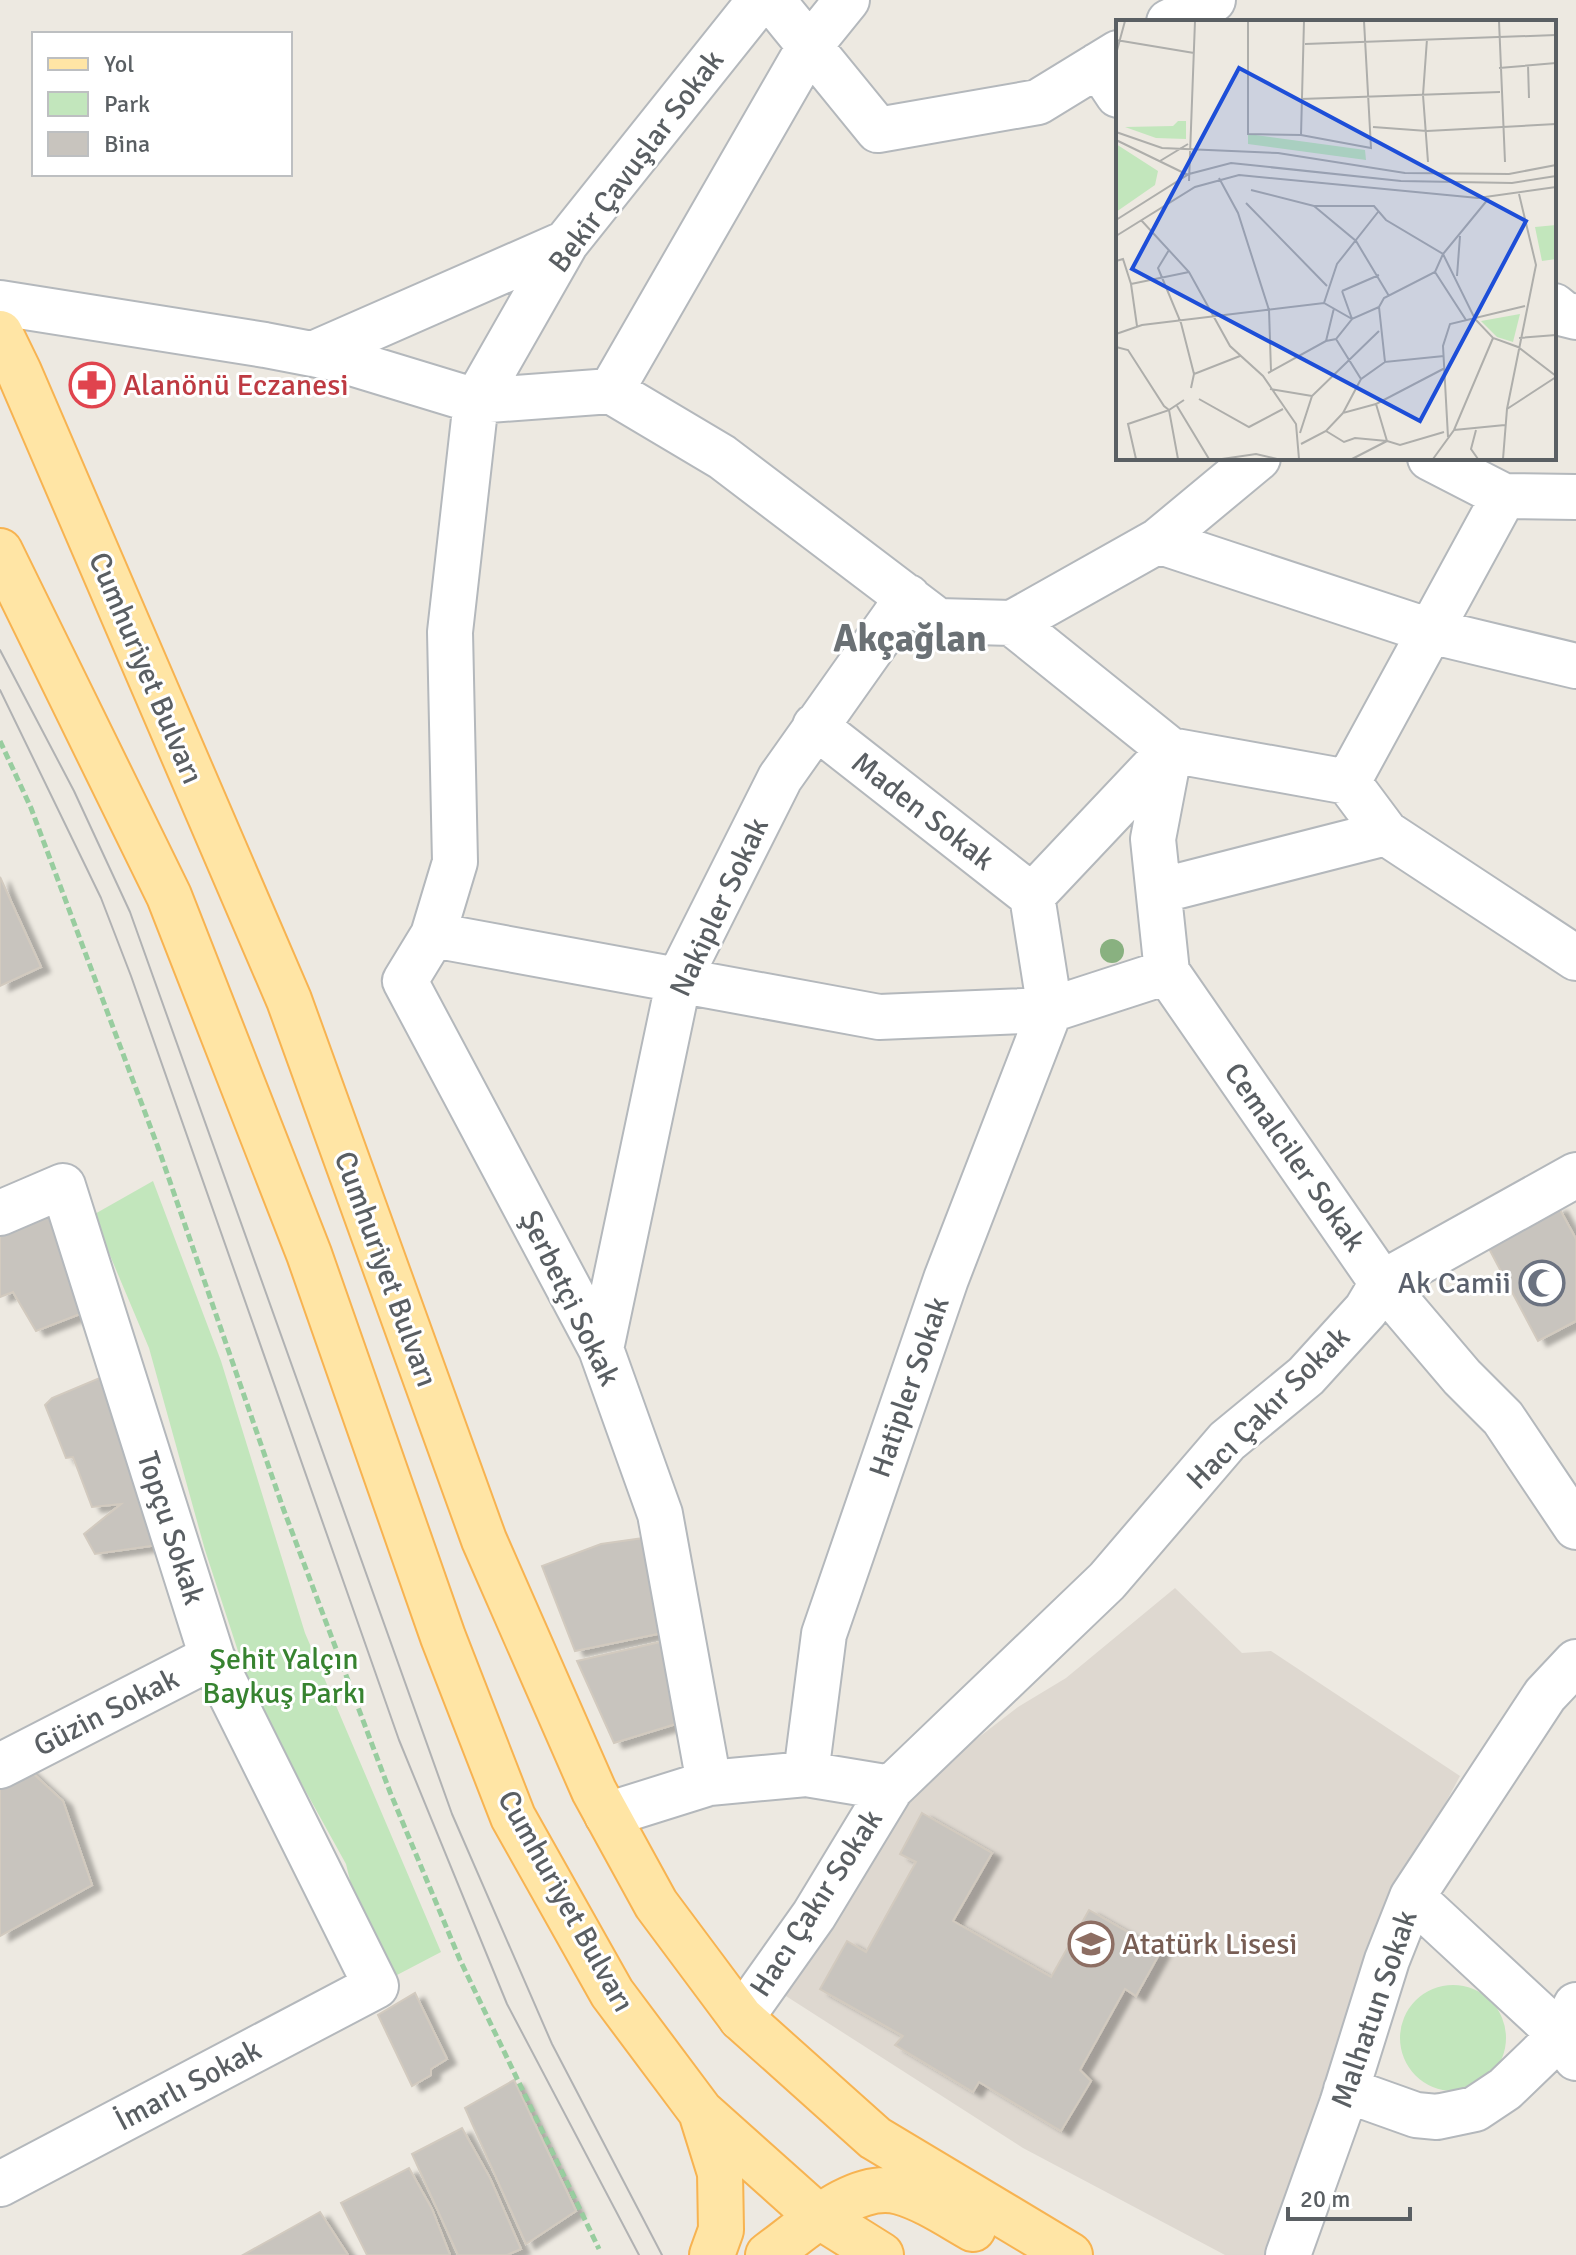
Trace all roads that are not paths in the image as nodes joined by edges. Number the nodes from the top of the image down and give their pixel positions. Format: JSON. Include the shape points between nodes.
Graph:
{"nodes":[{"id":1,"x":760,"y":0,"type":"edge"},
{"id":2,"x":772,"y":0,"type":"edge"},
{"id":3,"x":847,"y":0,"type":"edge"},
{"id":4,"x":1213,"y":0,"type":"edge"},
{"id":5,"x":1173,"y":20,"type":"edge"},
{"id":6,"x":809,"y":47,"type":"junction"},
{"id":7,"x":1111,"y":71,"type":"edge"},
{"id":8,"x":566,"y":243,"type":"junction"},
{"id":9,"x":0,"y":303,"type":"edge"},
{"id":10,"x":1556,"y":308,"type":"edge"},
{"id":11,"x":1576,"y":317,"type":"edge"},
{"id":12,"x":0,"y":333,"type":"edge"},
{"id":13,"x":313,"y":354,"type":"junction"},
{"id":14,"x":611,"y":391,"type":"junction"},
{"id":15,"x":476,"y":401,"type":"junction"},
{"id":16,"x":1256,"y":460,"type":"edge"},
{"id":17,"x":1434,"y":460,"type":"edge"},
{"id":18,"x":1504,"y":496,"type":"junction"},
{"id":19,"x":1576,"y":497,"type":"edge"},
{"id":20,"x":1158,"y":541,"type":"junction"},
{"id":21,"x":0,"y":551,"type":"edge"},
{"id":22,"x":908,"y":597,"type":"junction"},
{"id":23,"x":1012,"y":623,"type":"junction"},
{"id":24,"x":1430,"y":631,"type":"junction"},
{"id":25,"x":1576,"y":666,"type":"edge"},
{"id":26,"x":815,"y":726,"type":"junction"},
{"id":27,"x":1170,"y":750,"type":"junction"},
{"id":28,"x":1348,"y":782,"type":"junction"},
{"id":29,"x":1386,"y":833,"type":"junction"},
{"id":30,"x":1159,"y":891,"type":"junction"},
{"id":31,"x":1032,"y":896,"type":"junction"},
{"id":32,"x":433,"y":935,"type":"junction"},
{"id":33,"x":1576,"y":958,"type":"edge"},
{"id":34,"x":1167,"y":972,"type":"junction"},
{"id":35,"x":679,"y":979,"type":"junction"},
{"id":36,"x":1050,"y":1010,"type":"junction"},
{"id":37,"x":1576,"y":1175,"type":"edge"},
{"id":38,"x":0,"y":1213,"type":"edge"},
{"id":39,"x":1382,"y":1283,"type":"junction"},
{"id":40,"x":601,"y":1349,"type":"junction"},
{"id":41,"x":1576,"y":1527,"type":"edge"},
{"id":42,"x":212,"y":1657,"type":"junction"},
{"id":43,"x":1576,"y":1662,"type":"edge"},
{"id":44,"x":0,"y":1766,"type":"edge"},
{"id":45,"x":806,"y":1774,"type":"junction"},
{"id":46,"x":709,"y":1783,"type":"junction"},
{"id":47,"x":891,"y":1788,"type":"junction"},
{"id":48,"x":607,"y":1815,"type":"junction"},
{"id":49,"x":1412,"y":1897,"type":"junction"},
{"id":50,"x":376,"y":1986,"type":"joint"},
{"id":51,"x":741,"y":2018,"type":"junction"},
{"id":52,"x":1571,"y":2033,"type":"edge"},
{"id":53,"x":1346,"y":2090,"type":"junction"},
{"id":54,"x":701,"y":2112,"type":"junction"},
{"id":55,"x":875,"y":2138,"type":"junction"},
{"id":56,"x":0,"y":2184,"type":"edge"},
{"id":57,"x":829,"y":2223,"type":"edge"},
{"id":58,"x":712,"y":2255,"type":"edge"},
{"id":59,"x":768,"y":2255,"type":"edge"},
{"id":60,"x":881,"y":2255,"type":"edge"},
{"id":61,"x":1020,"y":2255,"type":"edge"},
{"id":62,"x":1070,"y":2255,"type":"edge"},
{"id":63,"x":1288,"y":2255,"type":"edge"}],
"edges":[{"from":1,"to":8,"type":"street","name":"Bekir Çavuşlar Sokak"},
{"from":2,"to":6,"type":"street"},
{"from":3,"to":6,"type":"street"},
{"from":4,"to":5,"type":"street"},
{"from":6,"to":7,"type":"street","via":[[878,130],[1038,102]]},
{"from":6,"to":14,"type":"street"},
{"from":8,"to":13,"type":"street"},
{"from":8,"to":15,"type":"street","name":"Bekir Çavuşlar Sokak"},
{"from":9,"to":13,"type":"street"},
{"from":10,"to":11,"type":"street"},
{"from":12,"to":48,"type":"main road","name":"Cumhuriyet Bulvarı","via":[[289,1000],[484,1540]]},
{"from":13,"to":15,"type":"street"},
{"from":14,"to":15,"type":"street"},
{"from":14,"to":22,"type":"street","via":[[722,457]]},
{"from":15,"to":32,"type":"street","name":"Bekir Çavuşlar Sokak","via":[[450,632],[455,862]]},
{"from":16,"to":20,"type":"street"},
{"from":17,"to":18,"type":"street"},
{"from":18,"to":19,"type":"street"},
{"from":18,"to":24,"type":"street"},
{"from":20,"to":23,"type":"street"},
{"from":20,"to":24,"type":"street"},
{"from":21,"to":54,"type":"main road","name":"Cumhuriyet Bulvarı","via":[[169,896],[309,1254],[443,1637],[513,1817],[612,1993]]},
{"from":22,"to":23,"type":"street","via":[[938,621]]},
{"from":22,"to":26,"type":"street","name":"Nakipler Sokak"},
{"from":23,"to":27,"type":"street"},
{"from":24,"to":25,"type":"street"},
{"from":24,"to":28,"type":"street"},
{"from":26,"to":31,"type":"street","name":"Maden Sokak"},
{"from":26,"to":35,"type":"street","name":"Nakipler Sokak","via":[[780,778]]},
{"from":27,"to":28,"type":"street"},
{"from":27,"to":30,"type":"street","via":[[1153,839]]},
{"from":27,"to":31,"type":"street"},
{"from":28,"to":29,"type":"street"},
{"from":29,"to":30,"type":"street"},
{"from":29,"to":33,"type":"street"},
{"from":30,"to":34,"type":"street"},
{"from":31,"to":36,"type":"street"},
{"from":32,"to":35,"type":"street"},
{"from":32,"to":40,"type":"street","name":"Şerbetçi Sokak","via":[[405,981]]},
{"from":34,"to":36,"type":"street"},
{"from":34,"to":39,"type":"street","name":"Cemalciler Sokak"},
{"from":35,"to":36,"type":"street","via":[[879,1017]]},
{"from":35,"to":40,"type":"street","name":"Nakipler Sokak"},
{"from":36,"to":45,"type":"street","name":"Hatipler Sokak","via":[[946,1279],[824,1634]]},
{"from":37,"to":39,"type":"street","name":"Hacı Çakır Sokak"},
{"from":38,"to":42,"type":"street","name":"Topçu Sokak","via":[[63,1186]]},
{"from":39,"to":41,"type":"street","name":"Cemalciler Sokak","via":[[1503,1418]]},
{"from":39,"to":47,"type":"street","name":"Hacı Çakır Sokak","via":[[1366,1310],[1306,1376],[1227,1441],[1107,1581]]},
{"from":40,"to":46,"type":"street","name":"Şerbetçi Sokak","via":[[660,1514]]},
{"from":42,"to":44,"type":"street","name":"Güzin Sokak"},
{"from":42,"to":50,"type":"street","name":"Topçu Sokak"},
{"from":43,"to":49,"type":"street","name":"Malhatun Sokak","via":[[1545,1695]]},
{"from":45,"to":46,"type":"street","name":"Hacı Çakır Sokak"},
{"from":45,"to":47,"type":"street","name":"Hacı Çakır Sokak"},
{"from":46,"to":48,"type":"street","name":"Hacı Çakır Sokak"},
{"from":47,"to":51,"type":"street","name":"Hacı Çakır Sokak","via":[[814,1915]]},
{"from":48,"to":51,"type":"main road","name":"Cumhuriyet Bulvarı","via":[[656,1904]]},
{"from":49,"to":52,"type":"street"},
{"from":49,"to":53,"type":"street","name":"Malhatun Sokak"},
{"from":50,"to":56,"type":"street","name":"İmarlı Sokak"},
{"from":51,"to":55,"type":"main road","name":"Cumhuriyet Bulvarı"},
{"from":52,"to":53,"type":"street","via":[[1491,2100],[1458,2115],[1416,2115]]},
{"from":53,"to":63,"type":"street","name":"Malhatun Sokak"},
{"from":54,"to":57,"type":"main road","name":"Cumhuriyet Bulvarı"},
{"from":54,"to":58,"type":"main road","via":[[720,2173],[721,2230]]},
{"from":55,"to":57,"type":"main road","via":[[867,2167]]},
{"from":55,"to":62,"type":"main road","name":"Cumhuriyet Bulvarı"},
{"from":57,"to":59,"type":"main road"},
{"from":57,"to":60,"type":"main road","name":"Cumhuriyet Bulvarı"},
{"from":57,"to":61,"type":"main road","via":[[878,2189],[899,2191]]}]}
